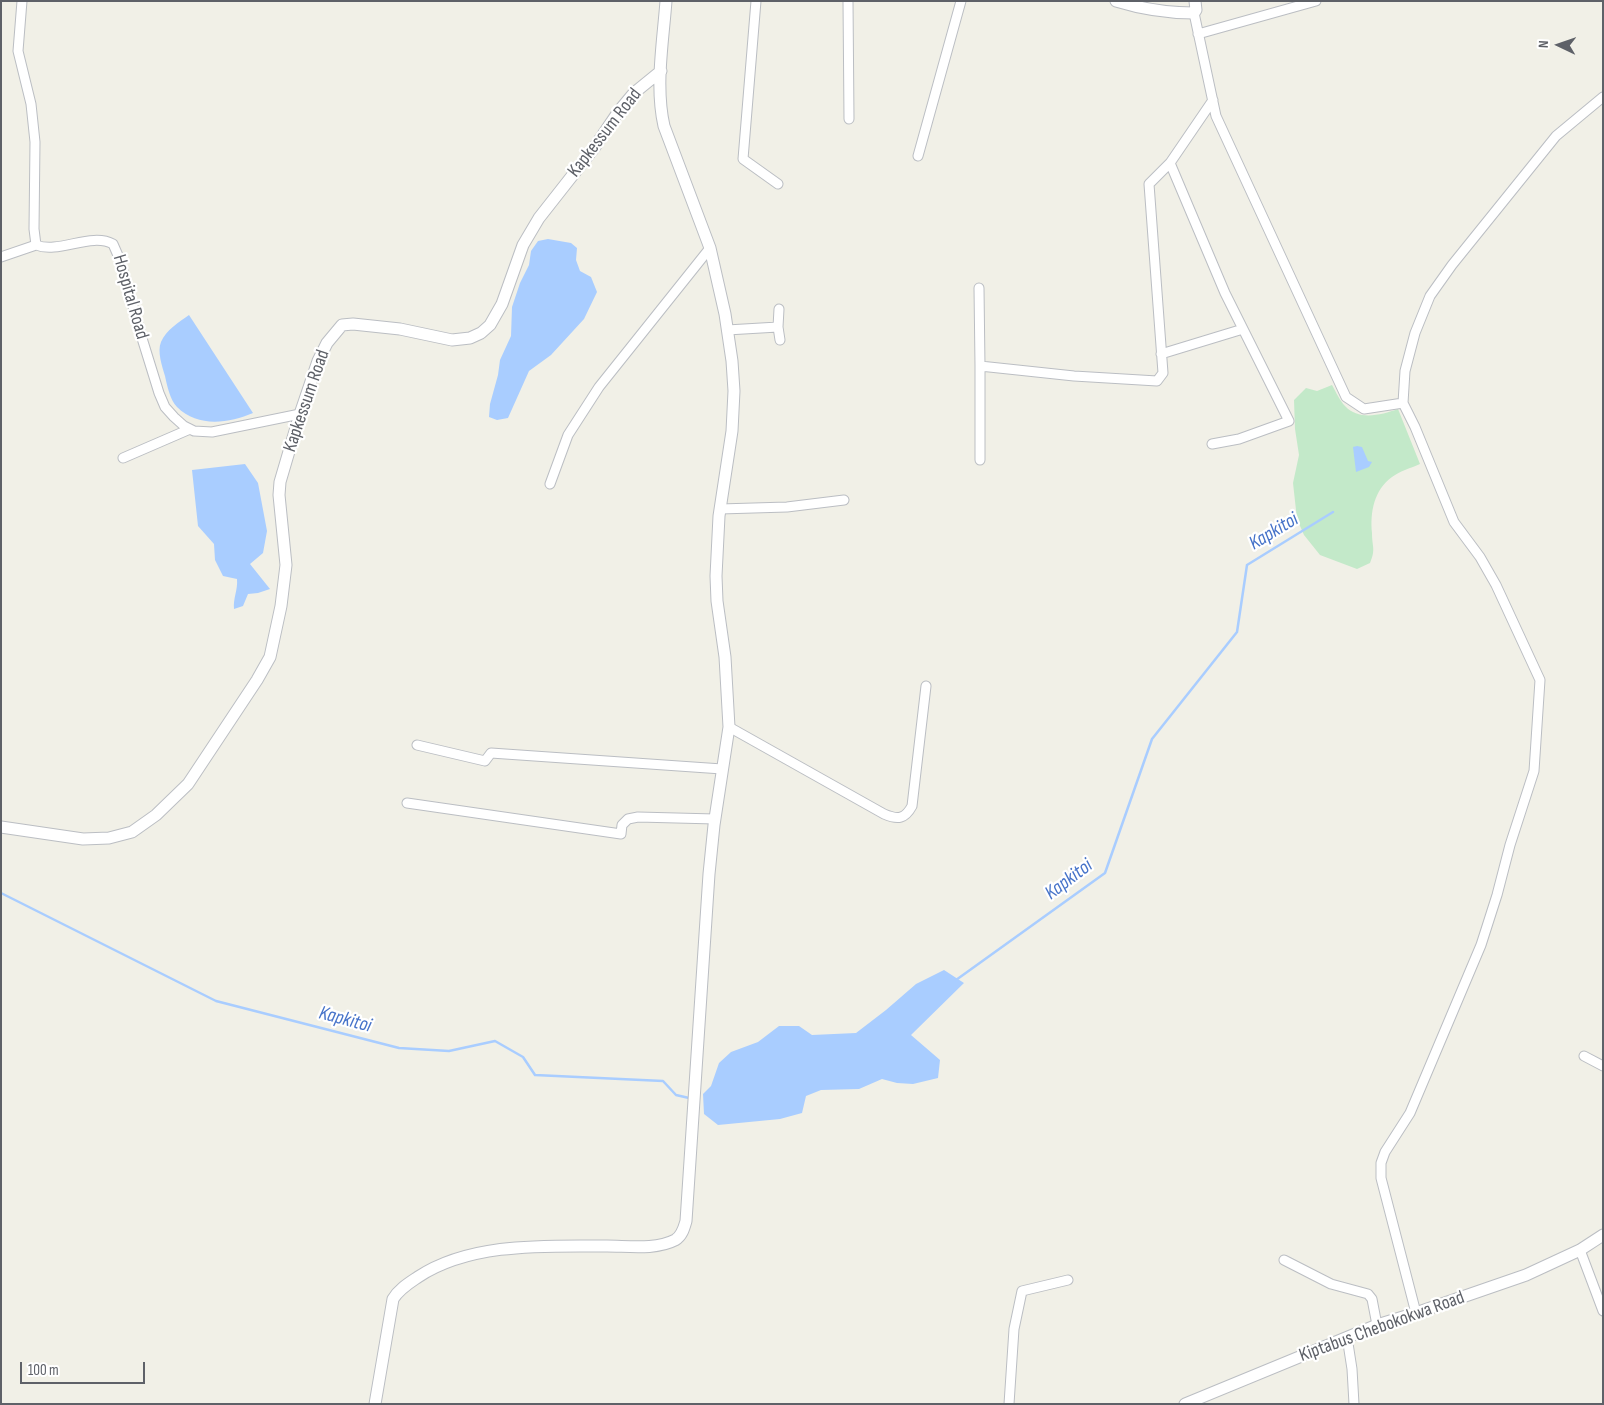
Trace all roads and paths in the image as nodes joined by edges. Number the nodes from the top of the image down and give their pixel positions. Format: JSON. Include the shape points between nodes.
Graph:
{"nodes":[{"id":1,"x":22,"y":1,"type":"edge"},
{"id":2,"x":666,"y":1,"type":"edge"},
{"id":3,"x":756,"y":1,"type":"edge"},
{"id":4,"x":848,"y":1,"type":"edge"},
{"id":5,"x":961,"y":1,"type":"edge"},
{"id":6,"x":1116,"y":1,"type":"edge"},
{"id":7,"x":1316,"y":1,"type":"edge"},
{"id":8,"x":1194,"y":7,"type":"edge"},
{"id":9,"x":1198,"y":34,"type":"junction"},
{"id":10,"x":661,"y":71,"type":"junction"},
{"id":11,"x":1603,"y":97,"type":"edge"},
{"id":12,"x":1212,"y":100,"type":"junction"},
{"id":13,"x":849,"y":119,"type":"dead end"},
{"id":14,"x":918,"y":156,"type":"dead end"},
{"id":15,"x":1170,"y":163,"type":"junction"},
{"id":16,"x":778,"y":184,"type":"dead end"},
{"id":17,"x":36,"y":245,"type":"junction"},
{"id":18,"x":710,"y":248,"type":"junction"},
{"id":19,"x":1,"y":256,"type":"edge"},
{"id":20,"x":980,"y":288,"type":"dead end"},
{"id":21,"x":779,"y":309,"type":"dead end"},
{"id":22,"x":778,"y":326,"type":"junction"},
{"id":23,"x":1243,"y":329,"type":"junction"},
{"id":24,"x":727,"y":330,"type":"junction"},
{"id":25,"x":780,"y":340,"type":"dead end"},
{"id":26,"x":1161,"y":354,"type":"junction"},
{"id":27,"x":980,"y":366,"type":"junction"},
{"id":28,"x":1403,"y":403,"type":"junction"},
{"id":29,"x":300,"y":414,"type":"junction"},
{"id":30,"x":190,"y":429,"type":"junction"},
{"id":31,"x":1212,"y":444,"type":"dead end"},
{"id":32,"x":123,"y":458,"type":"dead end"},
{"id":33,"x":980,"y":460,"type":"dead end"},
{"id":34,"x":550,"y":484,"type":"dead end"},
{"id":35,"x":844,"y":500,"type":"dead end"},
{"id":36,"x":720,"y":509,"type":"junction"},
{"id":37,"x":926,"y":686,"type":"dead end"},
{"id":38,"x":729,"y":727,"type":"junction"},
{"id":39,"x":417,"y":745,"type":"dead end"},
{"id":40,"x":722,"y":769,"type":"junction"},
{"id":41,"x":407,"y":803,"type":"dead end"},
{"id":42,"x":715,"y":819,"type":"junction"},
{"id":43,"x":1,"y":827,"type":"edge"},
{"id":44,"x":1584,"y":1056,"type":"dead end"},
{"id":45,"x":1603,"y":1066,"type":"edge"},
{"id":46,"x":1603,"y":1235,"type":"edge"},
{"id":47,"x":1580,"y":1250,"type":"junction"},
{"id":48,"x":1284,"y":1260,"type":"dead end"},
{"id":49,"x":1068,"y":1280,"type":"dead end"},
{"id":50,"x":1603,"y":1311,"type":"edge"},
{"id":51,"x":1416,"y":1313,"type":"junction"},
{"id":52,"x":1377,"y":1325,"type":"junction"},
{"id":53,"x":1347,"y":1337,"type":"junction"},
{"id":54,"x":376,"y":1404,"type":"edge"},
{"id":55,"x":1009,"y":1404,"type":"edge"},
{"id":56,"x":1185,"y":1404,"type":"edge"},
{"id":57,"x":1354,"y":1404,"type":"edge"}],
"edges":[{"from":1,"to":17,"type":"street","via":[[18,51],[31,104],[34,133]]},
{"from":2,"to":10,"type":"street"},
{"from":3,"to":16,"type":"street","via":[[743,159]]},
{"from":4,"to":13,"type":"street"},
{"from":5,"to":14,"type":"street"},
{"from":6,"to":8,"type":"street","via":[[1171,13]]},
{"from":7,"to":9,"type":"street"},
{"from":8,"to":9,"type":"street"},
{"from":9,"to":12,"type":"street"},
{"from":10,"to":18,"type":"street","via":[[660,108],[664,126]]},
{"from":10,"to":29,"type":"street","name":"Kapkessum Road","via":[[619,110],[594,148],[539,218],[490,325],[481,333],[462,340],[400,329],[353,324],[342,326],[326,343]]},
{"from":11,"to":28,"type":"street","via":[[1556,136],[1430,296],[1405,371]]},
{"from":12,"to":15,"type":"street"},
{"from":12,"to":28,"type":"street","via":[[1216,116],[1346,397],[1364,409]]},
{"from":15,"to":23,"type":"street"},
{"from":15,"to":26,"type":"street","via":[[1149,184]]},
{"from":17,"to":19,"type":"street"},
{"from":17,"to":30,"type":"street","name":"Hospital Road","via":[[44,247],[103,240],[113,244],[165,407]]},
{"from":18,"to":24,"type":"street"},
{"from":18,"to":34,"type":"street","via":[[598,388],[568,435]]},
{"from":20,"to":27,"type":"street"},
{"from":21,"to":22,"type":"street"},
{"from":22,"to":24,"type":"street"},
{"from":22,"to":25,"type":"street"},
{"from":23,"to":26,"type":"street"},
{"from":23,"to":31,"type":"street","via":[[1289,421],[1239,439]]},
{"from":24,"to":36,"type":"street","via":[[734,391],[732,431]]},
{"from":26,"to":27,"type":"street","via":[[1163,373],[1157,381]]},
{"from":27,"to":33,"type":"street"},
{"from":28,"to":51,"type":"street","via":[[1454,522],[1496,585],[1540,680],[1534,770],[1481,945],[1410,1113],[1381,1163],[1381,1178]]},
{"from":29,"to":30,"type":"street","via":[[212,432]]},
{"from":29,"to":43,"type":"street","name":"Kapkessum Road","via":[[280,482],[286,566],[282,606],[270,658],[188,784],[156,815],[132,832],[109,838],[83,839]]},
{"from":30,"to":32,"type":"street"},
{"from":35,"to":36,"type":"street","via":[[787,507]]},
{"from":36,"to":38,"type":"street","via":[[717,601],[725,657]]},
{"from":37,"to":38,"type":"street","via":[[912,806],[908,814],[900,818],[884,814]]},
{"from":38,"to":40,"type":"street"},
{"from":39,"to":40,"type":"street","via":[[485,761],[491,753]]},
{"from":40,"to":42,"type":"street"},
{"from":41,"to":42,"type":"street","via":[[621,834],[622,825],[638,816]]},
{"from":42,"to":54,"type":"street","via":[[708,874],[688,1212],[682,1234],[669,1243],[653,1246],[500,1249],[461,1256],[422,1274],[393,1299]]},
{"from":44,"to":45,"type":"street"},
{"from":46,"to":47,"type":"street","name":"Kiptabus Chebokokwa Road"},
{"from":47,"to":50,"type":"street"},
{"from":47,"to":51,"type":"street","name":"Kiptabus Chebokokwa Road","via":[[1526,1275]]},
{"from":48,"to":52,"type":"street","via":[[1331,1284],[1368,1294]]},
{"from":49,"to":55,"type":"street","via":[[1022,1291],[1014,1329]]},
{"from":51,"to":52,"type":"street","name":"Kiptabus Chebokokwa Road"},
{"from":52,"to":53,"type":"street","name":"Kiptabus Chebokokwa Road"},
{"from":53,"to":56,"type":"street","name":"Kiptabus Chebokokwa Road"},
{"from":53,"to":57,"type":"street"}]}
